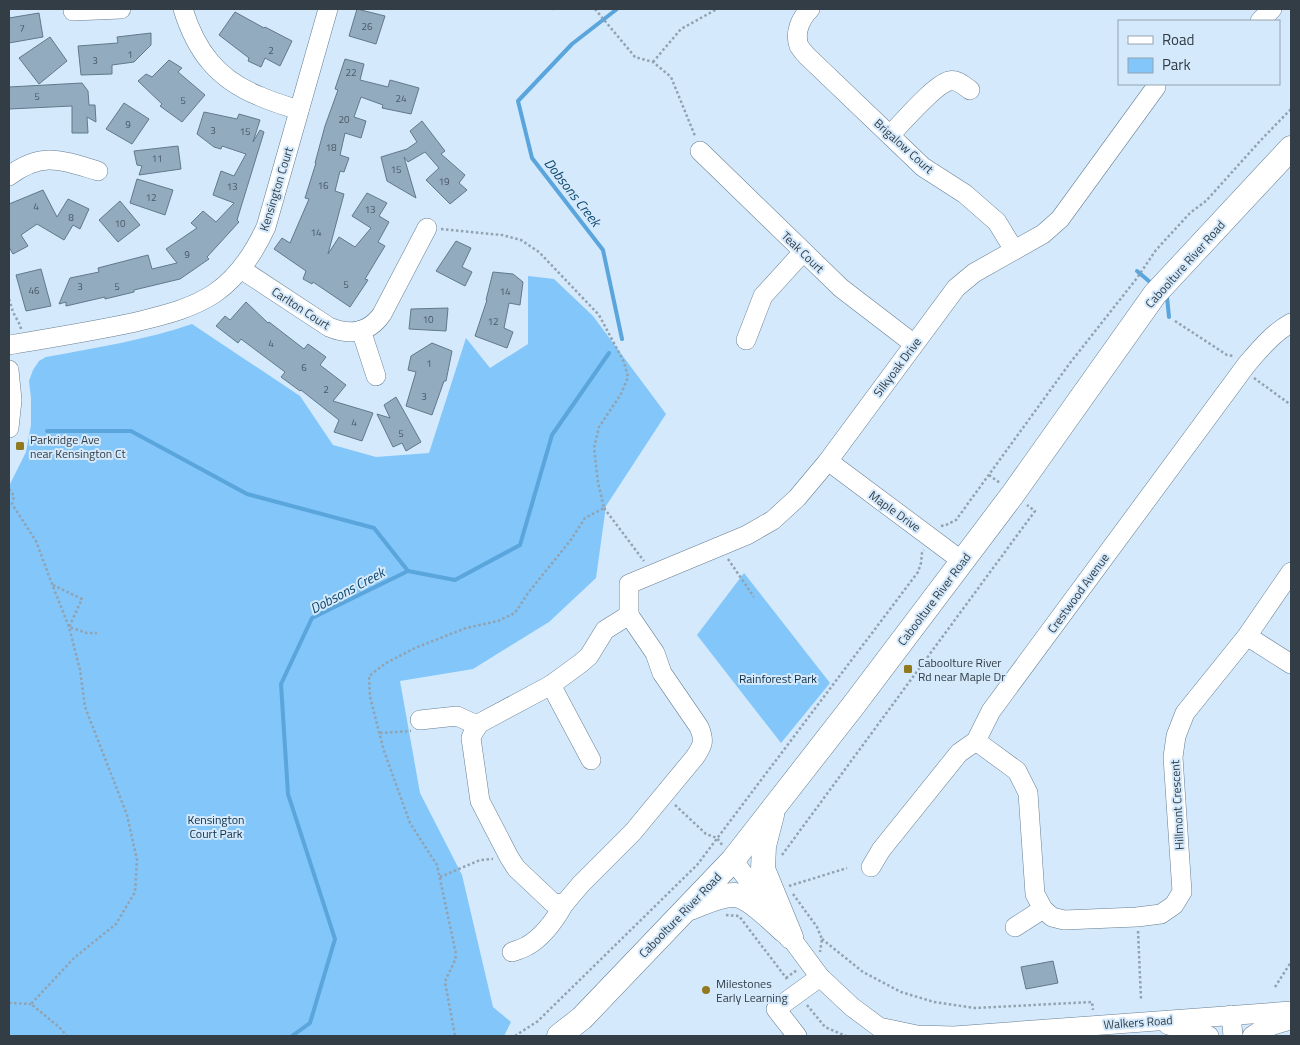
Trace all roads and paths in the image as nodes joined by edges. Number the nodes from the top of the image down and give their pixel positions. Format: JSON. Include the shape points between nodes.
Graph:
{"nodes":[{"id":1,"x":121,"y":9,"type":"edge"},
{"id":2,"x":183,"y":9,"type":"edge"},
{"id":3,"x":328,"y":9,"type":"edge"},
{"id":4,"x":595,"y":9,"type":"edge"},
{"id":5,"x":718,"y":9,"type":"edge"},
{"id":6,"x":810,"y":9,"type":"edge"},
{"id":7,"x":1272,"y":9,"type":"edge"},
{"id":8,"x":73,"y":11,"type":"dead end"},
{"id":9,"x":1261,"y":20,"type":"edge"},
{"id":10,"x":653,"y":62,"type":"junction"},
{"id":11,"x":1156,"y":87,"type":"dead end"},
{"id":12,"x":970,"y":90,"type":"dead end"},
{"id":13,"x":1291,"y":109,"type":"edge"},
{"id":14,"x":299,"y":110,"type":"junction"},
{"id":15,"x":890,"y":134,"type":"junction"},
{"id":16,"x":1291,"y":148,"type":"edge"},
{"id":17,"x":700,"y":151,"type":"joint"},
{"id":18,"x":98,"y":171,"type":"dead end"},
{"id":19,"x":9,"y":176,"type":"edge"},
{"id":20,"x":427,"y":228,"type":"joint"},
{"id":21,"x":1014,"y":250,"type":"junction"},
{"id":22,"x":803,"y":252,"type":"junction"},
{"id":23,"x":241,"y":269,"type":"junction"},
{"id":24,"x":9,"y":299,"type":"edge"},
{"id":25,"x":1175,"y":321,"type":"dead end"},
{"id":26,"x":1291,"y":323,"type":"edge"},
{"id":27,"x":361,"y":330,"type":"junction"},
{"id":28,"x":746,"y":340,"type":"dead end"},
{"id":29,"x":16,"y":344,"type":"edge"},
{"id":30,"x":914,"y":344,"type":"junction"},
{"id":31,"x":1239,"y":359,"type":"dead end"},
{"id":32,"x":9,"y":370,"type":"edge"},
{"id":33,"x":376,"y":376,"type":"dead end"},
{"id":34,"x":1254,"y":378,"type":"dead end"},
{"id":35,"x":1291,"y":405,"type":"edge"},
{"id":36,"x":9,"y":428,"type":"edge"},
{"id":37,"x":828,"y":461,"type":"junction"},
{"id":38,"x":989,"y":475,"type":"junction"},
{"id":39,"x":1001,"y":484,"type":"dead end"},
{"id":40,"x":9,"y":489,"type":"edge"},
{"id":41,"x":1024,"y":502,"type":"dead end"},
{"id":42,"x":604,"y":508,"type":"junction"},
{"id":43,"x":940,"y":528,"type":"dead end"},
{"id":44,"x":925,"y":549,"type":"dead end"},
{"id":45,"x":725,"y":559,"type":"dead end"},
{"id":46,"x":962,"y":561,"type":"junction"},
{"id":47,"x":650,"y":562,"type":"dead end"},
{"id":48,"x":1291,"y":572,"type":"edge"},
{"id":49,"x":52,"y":584,"type":"junction"},
{"id":50,"x":754,"y":597,"type":"dead end"},
{"id":51,"x":629,"y":615,"type":"junction"},
{"id":52,"x":69,"y":627,"type":"junction"},
{"id":53,"x":97,"y":632,"type":"dead end"},
{"id":54,"x":1248,"y":636,"type":"junction"},
{"id":55,"x":1291,"y":664,"type":"edge"},
{"id":56,"x":551,"y":685,"type":"junction"},
{"id":57,"x":420,"y":720,"type":"dead end"},
{"id":58,"x":476,"y":728,"type":"junction"},
{"id":59,"x":976,"y":741,"type":"junction"},
{"id":60,"x":591,"y":760,"type":"dead end"},
{"id":61,"x":664,"y":795,"type":"junction"},
{"id":62,"x":774,"y":808,"type":"junction"},
{"id":63,"x":717,"y":838,"type":"junction"},
{"id":64,"x":509,"y":858,"type":"junction"},
{"id":65,"x":733,"y":860,"type":"junction"},
{"id":66,"x":777,"y":862,"type":"dead end"},
{"id":67,"x":847,"y":868,"type":"dead end"},
{"id":68,"x":871,"y":868,"type":"dead end"},
{"id":69,"x":440,"y":877,"type":"junction"},
{"id":70,"x":564,"y":904,"type":"junction"},
{"id":71,"x":1043,"y":910,"type":"junction"},
{"id":72,"x":684,"y":911,"type":"junction"},
{"id":73,"x":722,"y":914,"type":"dead end"},
{"id":74,"x":1137,"y":917,"type":"junction"},
{"id":75,"x":1015,"y":926,"type":"dead end"},
{"id":76,"x":791,"y":937,"type":"junction"},
{"id":77,"x":822,"y":939,"type":"junction"},
{"id":78,"x":512,"y":952,"type":"dead end"},
{"id":79,"x":809,"y":962,"type":"junction"},
{"id":80,"x":1291,"y":962,"type":"edge"},
{"id":81,"x":820,"y":977,"type":"junction"},
{"id":82,"x":786,"y":978,"type":"junction"},
{"id":83,"x":1275,"y":987,"type":"dead end"},
{"id":84,"x":797,"y":993,"type":"junction"},
{"id":85,"x":1141,"y":999,"type":"dead end"},
{"id":86,"x":9,"y":1003,"type":"edge"},
{"id":87,"x":31,"y":1004,"type":"junction"},
{"id":88,"x":1291,"y":1011,"type":"edge"},
{"id":89,"x":1231,"y":1015,"type":"junction"},
{"id":90,"x":1291,"y":1020,"type":"edge"},
{"id":91,"x":1149,"y":1021,"type":"junction"},
{"id":92,"x":1093,"y":1025,"type":"junction"},
{"id":93,"x":67,"y":1036,"type":"edge"},
{"id":94,"x":455,"y":1036,"type":"edge"},
{"id":95,"x":515,"y":1036,"type":"edge"},
{"id":96,"x":559,"y":1036,"type":"edge"},
{"id":97,"x":797,"y":1036,"type":"edge"},
{"id":98,"x":846,"y":1036,"type":"edge"},
{"id":99,"x":1208,"y":1036,"type":"edge"},
{"id":100,"x":1233,"y":1036,"type":"edge"},
{"id":101,"x":1252,"y":1036,"type":"edge"}],
"edges":[{"from":1,"to":8,"type":"street"},
{"from":2,"to":14,"type":"street","via":[[202,53],[217,70],[235,85]]},
{"from":3,"to":14,"type":"street","name":"Kensington Court"},
{"from":4,"to":10,"type":"path","via":[[635,57]]},
{"from":5,"to":10,"type":"path","via":[[681,29]]},
{"from":6,"to":15,"type":"street","name":"Brigalow Court","via":[[798,26],[800,46]]},
{"from":7,"to":9,"type":"street"},
{"from":10,"to":17,"type":"path","via":[[671,76]]},
{"from":11,"to":21,"type":"street","name":"Silkyoak Drive","via":[[1060,219],[1043,234]]},
{"from":12,"to":15,"type":"street","via":[[959,82],[949,81],[936,88]]},
{"from":13,"to":38,"type":"path","via":[[1156,250]]},
{"from":14,"to":23,"type":"street","name":"Kensington Court","via":[[266,228]]},
{"from":15,"to":21,"type":"street","name":"Brigalow Court","via":[[923,166],[965,194],[997,222]]},
{"from":16,"to":46,"type":"main road","name":"Caboolture River Road","via":[[1155,294]]},
{"from":17,"to":22,"type":"street","name":"Teak Court"},
{"from":18,"to":19,"type":"street","via":[[49,159],[33,162]]},
{"from":20,"to":27,"type":"street","via":[[382,314],[377,321]]},
{"from":20,"to":42,"type":"path","via":[[502,235],[521,240],[539,252],[599,315],[624,362],[628,377],[600,427],[594,448]]},
{"from":21,"to":30,"type":"street","name":"Silkyoak Drive","via":[[974,273],[956,288]]},
{"from":22,"to":28,"type":"street","via":[[763,296]]},
{"from":22,"to":30,"type":"street","name":"Teak Court","via":[[841,288]]},
{"from":23,"to":27,"type":"street","name":"Carlton Court","via":[[330,327],[339,331]]},
{"from":23,"to":29,"type":"street","name":"Kensington Court","via":[[216,292],[184,309],[105,329]]},
{"from":24,"to":29,"type":"path","via":[[20,325]]},
{"from":25,"to":31,"type":"path","via":[[1227,355]]},
{"from":26,"to":59,"type":"street","name":"Crestwood Avenue","via":[[1261,347],[1247,364],[991,711]]},
{"from":27,"to":33,"type":"street"},
{"from":30,"to":37,"type":"street","name":"Silkyoak Drive"},
{"from":32,"to":36,"type":"street","via":[[12,400]]},
{"from":34,"to":35,"type":"path"},
{"from":37,"to":46,"type":"street","name":"Maple Drive"},
{"from":37,"to":51,"type":"street","name":"Silkyoak Drive","via":[[797,498],[773,520],[747,535],[629,584]]},
{"from":38,"to":39,"type":"path"},
{"from":38,"to":43,"type":"path","via":[[956,520]]},
{"from":40,"to":49,"type":"path","via":[[14,496],[12,504],[36,541]]},
{"from":41,"to":66,"type":"path","via":[[1035,511]]},
{"from":42,"to":47,"type":"path","via":[[644,561]]},
{"from":42,"to":69,"type":"path","via":[[585,518],[515,613],[415,648],[369,676],[370,697],[384,751],[410,823],[437,865]]},
{"from":44,"to":63,"type":"path","via":[[918,572]]},
{"from":45,"to":50,"type":"path","via":[[729,560]]},
{"from":46,"to":62,"type":"main road","name":"Caboolture River Road"},
{"from":48,"to":54,"type":"street","name":"Hillmont Crescent"},
{"from":49,"to":52,"type":"path"},
{"from":49,"to":52,"type":"path","via":[[82,599]]},
{"from":51,"to":56,"type":"street","via":[[605,630],[589,656]]},
{"from":51,"to":61,"type":"street","via":[[655,653],[662,673],[703,737],[696,757]]},
{"from":52,"to":53,"type":"path","via":[[87,633]]},
{"from":52,"to":87,"type":"path","via":[[85,706],[127,815],[137,860],[135,892],[116,924],[74,958]]},
{"from":54,"to":55,"type":"street"},
{"from":54,"to":74,"type":"street","name":"Hillmont Crescent","via":[[1185,713],[1176,736],[1173,757],[1182,892],[1174,905],[1161,914]]},
{"from":56,"to":58,"type":"street"},
{"from":56,"to":60,"type":"street"},
{"from":57,"to":58,"type":"street","via":[[457,716]]},
{"from":58,"to":64,"type":"street","via":[[471,738],[480,801]]},
{"from":59,"to":68,"type":"street","name":"Crestwood Avenue","via":[[959,753],[881,850]]},
{"from":59,"to":71,"type":"street","via":[[1017,771],[1028,793],[1036,894]]},
{"from":61,"to":63,"type":"path","via":[[706,834]]},
{"from":61,"to":70,"type":"street"},
{"from":62,"to":65,"type":"main road","name":"Caboolture River Road"},
{"from":62,"to":76,"type":"main road","via":[[764,846],[763,869]]},
{"from":63,"to":65,"type":"path"},
{"from":63,"to":95,"type":"path","via":[[697,865],[642,920],[538,1021]]},
{"from":64,"to":69,"type":"path","via":[[480,860]]},
{"from":64,"to":70,"type":"street","via":[[553,903]]},
{"from":65,"to":72,"type":"main road","name":"Caboolture River Road"},
{"from":65,"to":76,"type":"street","name":"Walkers Road"},
{"from":67,"to":77,"type":"path","via":[[788,886]]},
{"from":69,"to":94,"type":"path","via":[[456,954],[445,982]]},
{"from":70,"to":78,"type":"street","via":[[542,935]]},
{"from":71,"to":74,"type":"street","name":"Hillmont Crescent","via":[[1064,920]]},
{"from":71,"to":75,"type":"street"},
{"from":72,"to":76,"type":"main road","via":[[725,896],[737,895],[750,900]]},
{"from":72,"to":96,"type":"main road","name":"Caboolture River Road","via":[[582,1018]]},
{"from":73,"to":82,"type":"path","via":[[739,916]]},
{"from":74,"to":85,"type":"path"},
{"from":76,"to":79,"type":"street","name":"Walkers Road"},
{"from":77,"to":79,"type":"path","via":[[819,954]]},
{"from":77,"to":92,"type":"path","via":[[863,972],[901,992],[934,1002],[975,1008],[1092,1002]]},
{"from":79,"to":81,"type":"street","name":"Walkers Road"},
{"from":79,"to":82,"type":"path"},
{"from":80,"to":83,"type":"path"},
{"from":81,"to":84,"type":"street"},
{"from":81,"to":92,"type":"street","name":"Walkers Road","via":[[879,1027],[917,1035],[954,1036]]},
{"from":82,"to":84,"type":"path"},
{"from":84,"to":97,"type":"street","via":[[776,1009]]},
{"from":84,"to":98,"type":"path","via":[[825,1027]]},
{"from":86,"to":87,"type":"path"},
{"from":87,"to":93,"type":"path"},
{"from":88,"to":89,"type":"street","name":"Walkers Road"},
{"from":89,"to":91,"type":"street","name":"Walkers Road"},
{"from":89,"to":100,"type":"street"},
{"from":90,"to":101,"type":"street"},
{"from":91,"to":92,"type":"street","name":"Walkers Road"},
{"from":91,"to":99,"type":"street"}]}
